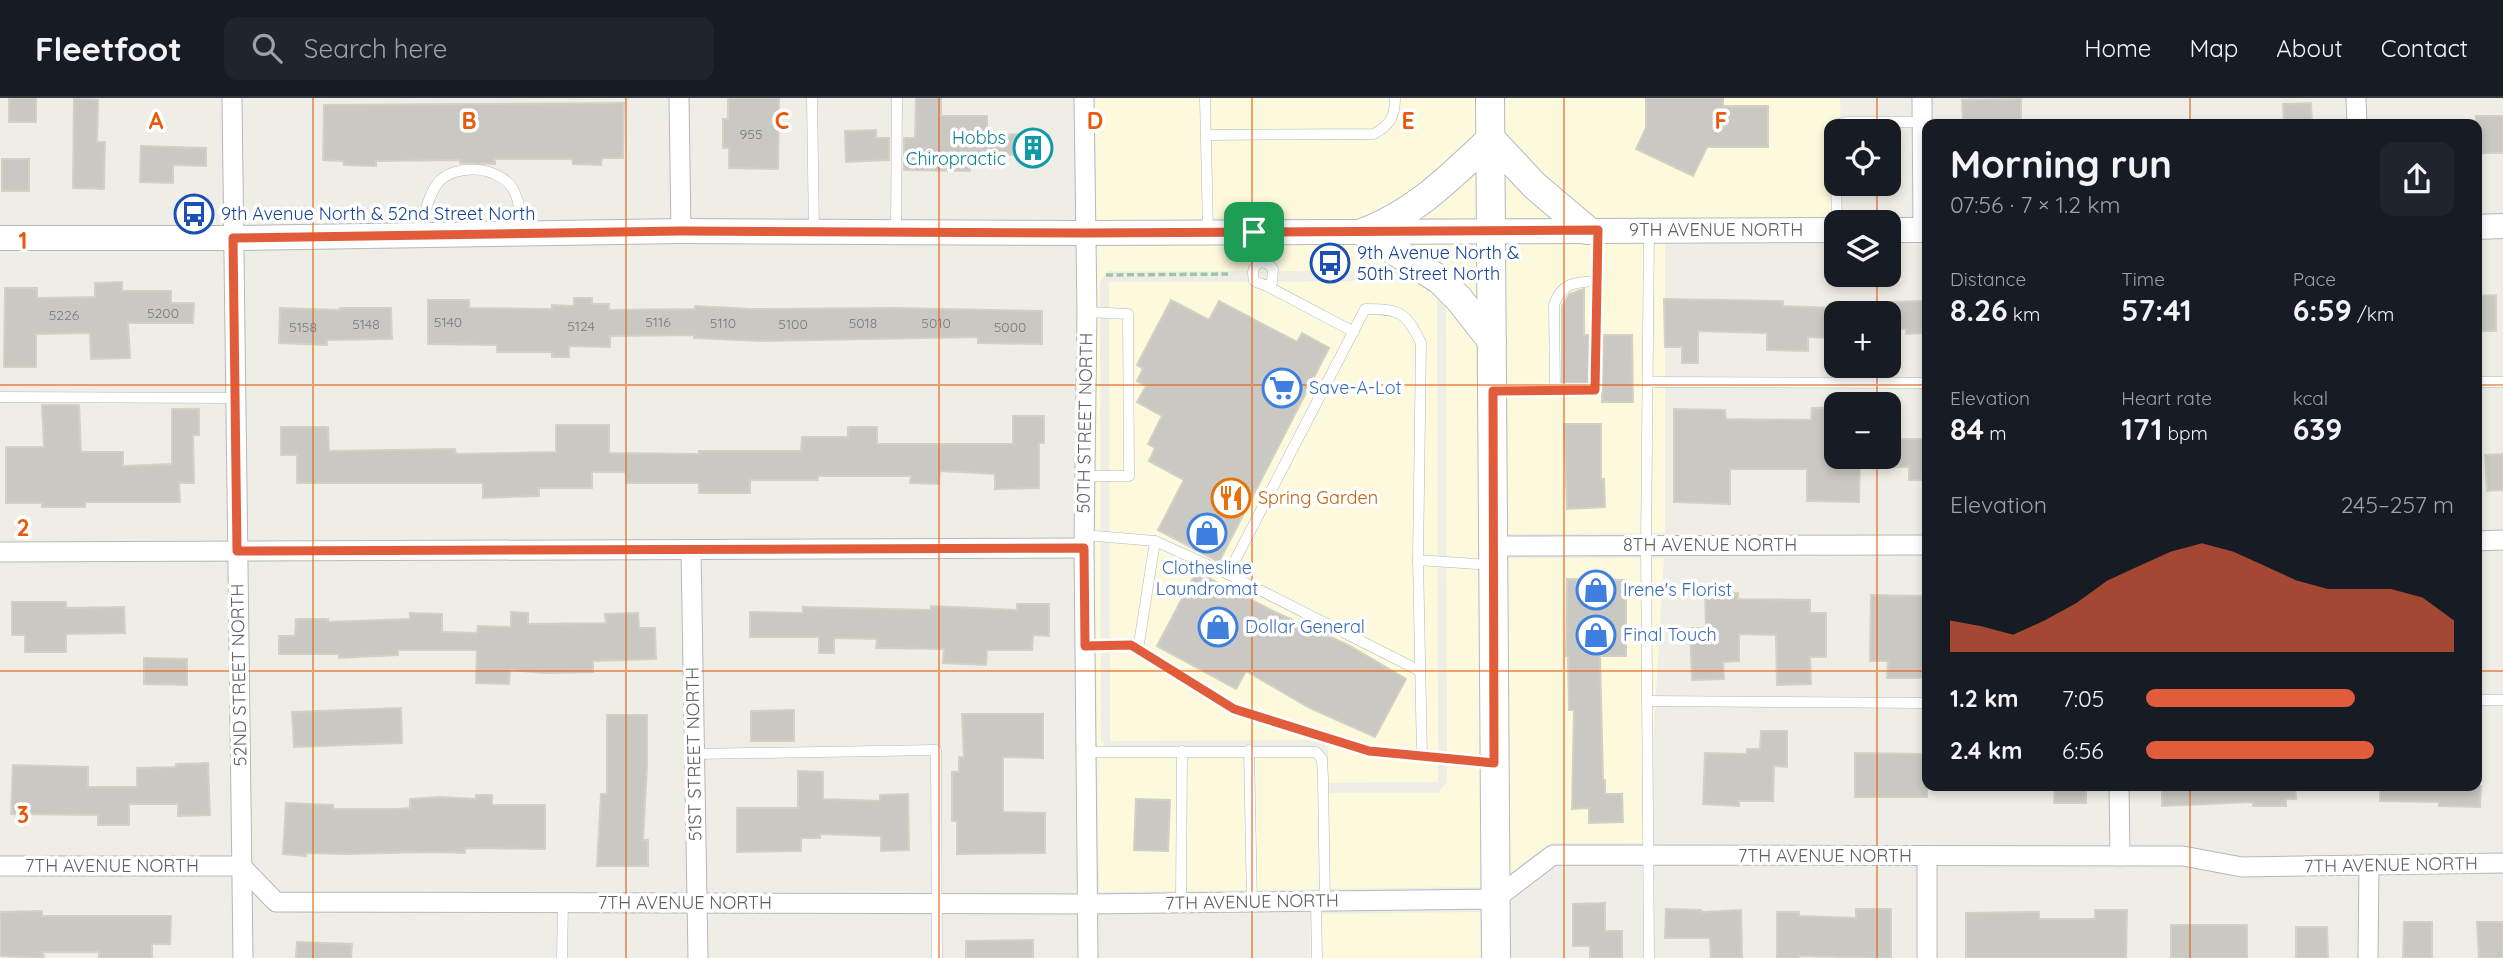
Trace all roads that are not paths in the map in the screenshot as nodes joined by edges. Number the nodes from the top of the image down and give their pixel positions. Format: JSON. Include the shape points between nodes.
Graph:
{"nodes":[{"id":1,"x":232,"y":98,"type":"edge"},
{"id":2,"x":679,"y":98,"type":"edge"},
{"id":3,"x":812,"y":98,"type":"edge"},
{"id":4,"x":897,"y":98,"type":"edge"},
{"id":5,"x":1084,"y":98,"type":"edge"},
{"id":6,"x":1205,"y":98,"type":"edge"},
{"id":7,"x":1395,"y":98,"type":"edge"},
{"id":8,"x":1490,"y":98,"type":"edge"},
{"id":9,"x":1922,"y":98,"type":"edge"},
{"id":10,"x":2356,"y":98,"type":"edge"},
{"id":11,"x":2357,"y":119,"type":"edge"},
{"id":12,"x":1901,"y":122,"type":"edge"},
{"id":13,"x":1922,"y":122,"type":"joint"},
{"id":14,"x":1206,"y":135,"type":"junction"},
{"id":15,"x":1491,"y":139,"type":"junction"},
{"id":16,"x":2482,"y":226,"type":"edge"},
{"id":17,"x":2503,"y":226,"type":"edge"},
{"id":18,"x":1491,"y":230,"type":"junction"},
{"id":19,"x":1593,"y":230,"type":"junction"},
{"id":20,"x":1649,"y":230,"type":"junction"},
{"id":21,"x":1824,"y":230,"type":"edge"},
{"id":22,"x":1901,"y":230,"type":"edge"},
{"id":23,"x":1922,"y":230,"type":"edge"},
{"id":24,"x":681,"y":231,"type":"junction"},
{"id":25,"x":814,"y":232,"type":"junction"},
{"id":26,"x":896,"y":232,"type":"junction"},
{"id":27,"x":1208,"y":232,"type":"junction"},
{"id":28,"x":1254,"y":232,"type":"junction"},
{"id":29,"x":1365,"y":232,"type":"junction"},
{"id":30,"x":524,"y":233,"type":"junction"},
{"id":31,"x":1085,"y":233,"type":"junction"},
{"id":32,"x":418,"y":235,"type":"junction"},
{"id":33,"x":0,"y":238,"type":"edge"},
{"id":34,"x":233,"y":238,"type":"junction"},
{"id":35,"x":1261,"y":262,"type":"junction"},
{"id":36,"x":1597,"y":281,"type":"junction"},
{"id":37,"x":1267,"y":286,"type":"junction"},
{"id":38,"x":1087,"y":312,"type":"junction"},
{"id":39,"x":1354,"y":331,"type":"junction"},
{"id":40,"x":1492,"y":341,"type":"junction"},
{"id":41,"x":1648,"y":382,"type":"junction"},
{"id":42,"x":2482,"y":382,"type":"edge"},
{"id":43,"x":2503,"y":382,"type":"edge"},
{"id":44,"x":1922,"y":383,"type":"edge"},
{"id":45,"x":1555,"y":390,"type":"junction"},
{"id":46,"x":1493,"y":391,"type":"junction"},
{"id":47,"x":0,"y":397,"type":"edge"},
{"id":48,"x":235,"y":398,"type":"junction"},
{"id":49,"x":1084,"y":476,"type":"junction"},
{"id":50,"x":2503,"y":540,"type":"edge"},
{"id":51,"x":1155,"y":541,"type":"junction"},
{"id":52,"x":2482,"y":541,"type":"edge"},
{"id":53,"x":1084,"y":542,"type":"junction"},
{"id":54,"x":1646,"y":545,"type":"junction"},
{"id":55,"x":1922,"y":545,"type":"edge"},
{"id":56,"x":691,"y":550,"type":"junction"},
{"id":57,"x":237,"y":551,"type":"junction"},
{"id":58,"x":0,"y":552,"type":"edge"},
{"id":59,"x":1493,"y":556,"type":"junction"},
{"id":60,"x":1418,"y":560,"type":"junction"},
{"id":61,"x":1228,"y":574,"type":"junction"},
{"id":62,"x":1085,"y":646,"type":"junction"},
{"id":63,"x":1138,"y":650,"type":"junction"},
{"id":64,"x":1420,"y":671,"type":"junction"},
{"id":65,"x":2482,"y":700,"type":"edge"},
{"id":66,"x":2503,"y":700,"type":"edge"},
{"id":67,"x":1647,"y":701,"type":"junction"},
{"id":68,"x":1922,"y":703,"type":"edge"},
{"id":69,"x":1249,"y":750,"type":"junction"},
{"id":70,"x":1182,"y":751,"type":"junction"},
{"id":71,"x":1086,"y":752,"type":"junction"},
{"id":72,"x":694,"y":754,"type":"junction"},
{"id":73,"x":1422,"y":756,"type":"junction"},
{"id":74,"x":1494,"y":763,"type":"junction"},
{"id":75,"x":2119,"y":791,"type":"edge"},
{"id":76,"x":1648,"y":855,"type":"junction"},
{"id":77,"x":1927,"y":856,"type":"junction"},
{"id":78,"x":2120,"y":856,"type":"junction"},
{"id":79,"x":2503,"y":863,"type":"edge"},
{"id":80,"x":0,"y":866,"type":"edge"},
{"id":81,"x":241,"y":866,"type":"junction"},
{"id":82,"x":2369,"y":866,"type":"junction"},
{"id":83,"x":1495,"y":899,"type":"junction"},
{"id":84,"x":1320,"y":901,"type":"junction"},
{"id":85,"x":1252,"y":902,"type":"junction"},
{"id":86,"x":563,"y":903,"type":"junction"},
{"id":87,"x":697,"y":903,"type":"junction"},
{"id":88,"x":1181,"y":903,"type":"junction"},
{"id":89,"x":937,"y":904,"type":"junction"},
{"id":90,"x":1088,"y":904,"type":"junction"},
{"id":91,"x":243,"y":958,"type":"edge"},
{"id":92,"x":562,"y":958,"type":"edge"},
{"id":93,"x":698,"y":958,"type":"edge"},
{"id":94,"x":937,"y":958,"type":"edge"},
{"id":95,"x":1088,"y":958,"type":"edge"},
{"id":96,"x":1317,"y":958,"type":"edge"},
{"id":97,"x":1496,"y":958,"type":"edge"},
{"id":98,"x":1649,"y":958,"type":"edge"},
{"id":99,"x":1927,"y":958,"type":"edge"},
{"id":100,"x":2368,"y":958,"type":"edge"}],
"edges":[{"from":1,"to":34,"type":"street","name":"52ND STREET NORTH"},
{"from":2,"to":24,"type":"street"},
{"from":3,"to":25,"type":"lane"},
{"from":4,"to":26,"type":"lane"},
{"from":5,"to":31,"type":"street","name":"50TH STREET NORTH"},
{"from":6,"to":14,"type":"lane"},
{"from":7,"to":14,"type":"lane","via":[[1392,118],[1374,134]]},
{"from":8,"to":15,"type":"main road"},
{"from":9,"to":13,"type":"street"},
{"from":10,"to":11,"type":"street"},
{"from":12,"to":13,"type":"lane"},
{"from":14,"to":27,"type":"lane"},
{"from":15,"to":18,"type":"main road"},
{"from":15,"to":19,"type":"main road","via":[[1535,186]]},
{"from":15,"to":29,"type":"main road","via":[[1436,190],[1390,222]]},
{"from":16,"to":17,"type":"street"},
{"from":18,"to":19,"type":"street","name":"9TH AVENUE NORTH"},
{"from":18,"to":29,"type":"street","name":"9TH AVENUE NORTH"},
{"from":18,"to":40,"type":"main road"},
{"from":19,"to":20,"type":"street","name":"9TH AVENUE NORTH"},
{"from":19,"to":36,"type":"lane"},
{"from":20,"to":21,"type":"street","name":"9TH AVENUE NORTH"},
{"from":20,"to":41,"type":"lane"},
{"from":22,"to":23,"type":"street"},
{"from":24,"to":25,"type":"street","name":"9TH AVENUE NORTH"},
{"from":24,"to":30,"type":"street","name":"9TH AVENUE NORTH"},
{"from":25,"to":26,"type":"street","name":"9TH AVENUE NORTH"},
{"from":26,"to":31,"type":"street","name":"9TH AVENUE NORTH"},
{"from":27,"to":28,"type":"street","name":"9TH AVENUE NORTH"},
{"from":27,"to":31,"type":"street","name":"9TH AVENUE NORTH"},
{"from":28,"to":29,"type":"street","name":"9TH AVENUE NORTH"},
{"from":28,"to":35,"type":"lane"},
{"from":29,"to":40,"type":"main road","via":[[1440,279]]},
{"from":30,"to":32,"type":"street","name":"9TH AVENUE NORTH"},
{"from":30,"to":32,"type":"lane","via":[[514,190],[503,178],[472,169],[454,171],[439,181]]},
{"from":31,"to":38,"type":"street","name":"50TH STREET NORTH"},
{"from":32,"to":34,"type":"street","name":"9TH AVENUE NORTH"},
{"from":33,"to":34,"type":"street","name":"9TH AVENUE NORTH"},
{"from":34,"to":48,"type":"street","name":"52ND STREET NORTH"},
{"from":35,"to":37,"type":"lane","via":[[1273,269]]},
{"from":35,"to":37,"type":"lane","via":[[1252,271],[1254,281]]},
{"from":36,"to":45,"type":"lane","via":[[1568,285],[1558,293],[1554,305]]},
{"from":36,"to":45,"type":"lane","via":[[1595,390]]},
{"from":37,"to":39,"type":"lane"},
{"from":38,"to":49,"type":"street","name":"50TH STREET NORTH"},
{"from":38,"to":49,"type":"lane","via":[[1128,314],[1129,476]]},
{"from":39,"to":60,"type":"lane","via":[[1365,309],[1389,309],[1410,320],[1421,343]]},
{"from":39,"to":61,"type":"lane"},
{"from":40,"to":46,"type":"main road"},
{"from":41,"to":44,"type":"lane"},
{"from":41,"to":54,"type":"lane"},
{"from":42,"to":43,"type":"lane"},
{"from":45,"to":46,"type":"lane"},
{"from":46,"to":59,"type":"main road"},
{"from":47,"to":48,"type":"lane"},
{"from":48,"to":57,"type":"street","name":"52ND STREET NORTH"},
{"from":49,"to":53,"type":"street","name":"50TH STREET NORTH"},
{"from":50,"to":52,"type":"street"},
{"from":51,"to":53,"type":"lane"},
{"from":51,"to":61,"type":"lane"},
{"from":51,"to":63,"type":"lane"},
{"from":53,"to":56,"type":"street"},
{"from":53,"to":62,"type":"street","name":"50TH STREET NORTH"},
{"from":54,"to":55,"type":"street","name":"8TH AVENUE NORTH"},
{"from":54,"to":59,"type":"street","name":"8TH AVENUE NORTH"},
{"from":54,"to":67,"type":"lane"},
{"from":56,"to":57,"type":"street"},
{"from":56,"to":72,"type":"street","name":"51ST STREET NORTH"},
{"from":57,"to":58,"type":"street"},
{"from":57,"to":81,"type":"street","name":"52ND STREET NORTH"},
{"from":59,"to":60,"type":"lane"},
{"from":59,"to":74,"type":"main road"},
{"from":60,"to":64,"type":"lane"},
{"from":61,"to":64,"type":"lane"},
{"from":62,"to":63,"type":"lane","via":[[1131,645]]},
{"from":62,"to":71,"type":"street","name":"50TH STREET NORTH"},
{"from":63,"to":73,"type":"lane","via":[[1234,709],[1369,751]]},
{"from":64,"to":73,"type":"lane"},
{"from":65,"to":66,"type":"lane"},
{"from":67,"to":68,"type":"lane"},
{"from":67,"to":76,"type":"lane"},
{"from":69,"to":70,"type":"lane"},
{"from":69,"to":84,"type":"lane","via":[[1311,750],[1322,759]]},
{"from":69,"to":85,"type":"lane"},
{"from":70,"to":71,"type":"lane"},
{"from":70,"to":88,"type":"lane"},
{"from":71,"to":90,"type":"street","name":"50TH STREET NORTH"},
{"from":72,"to":87,"type":"street","name":"51ST STREET NORTH"},
{"from":72,"to":89,"type":"lane","via":[[936,750]]},
{"from":73,"to":74,"type":"lane"},
{"from":74,"to":83,"type":"main road"},
{"from":75,"to":78,"type":"street"},
{"from":76,"to":77,"type":"street","name":"7TH AVENUE NORTH"},
{"from":76,"to":83,"type":"street","name":"7TH AVENUE NORTH","via":[[1553,855]]},
{"from":76,"to":98,"type":"lane"},
{"from":77,"to":78,"type":"street","name":"7TH AVENUE NORTH"},
{"from":77,"to":99,"type":"street"},
{"from":78,"to":82,"type":"street","name":"7TH AVENUE NORTH","via":[[2183,856],[2242,867]]},
{"from":79,"to":82,"type":"street","name":"7TH AVENUE NORTH"},
{"from":80,"to":81,"type":"street","name":"7TH AVENUE NORTH"},
{"from":81,"to":86,"type":"street","name":"7TH AVENUE NORTH","via":[[276,902]]},
{"from":81,"to":91,"type":"street","name":"52ND STREET NORTH"},
{"from":82,"to":100,"type":"street"},
{"from":83,"to":84,"type":"street","name":"7TH AVENUE NORTH"},
{"from":83,"to":97,"type":"main road"},
{"from":84,"to":85,"type":"street","name":"7TH AVENUE NORTH"},
{"from":84,"to":96,"type":"lane"},
{"from":85,"to":88,"type":"street","name":"7TH AVENUE NORTH"},
{"from":86,"to":87,"type":"street","name":"7TH AVENUE NORTH"},
{"from":86,"to":92,"type":"lane"},
{"from":87,"to":89,"type":"street","name":"7TH AVENUE NORTH"},
{"from":87,"to":93,"type":"street","name":"51ST STREET NORTH"},
{"from":88,"to":90,"type":"street","name":"7TH AVENUE NORTH"},
{"from":89,"to":90,"type":"street","name":"7TH AVENUE NORTH"},
{"from":89,"to":94,"type":"lane"},
{"from":90,"to":95,"type":"street","name":"50TH STREET NORTH"}]}
